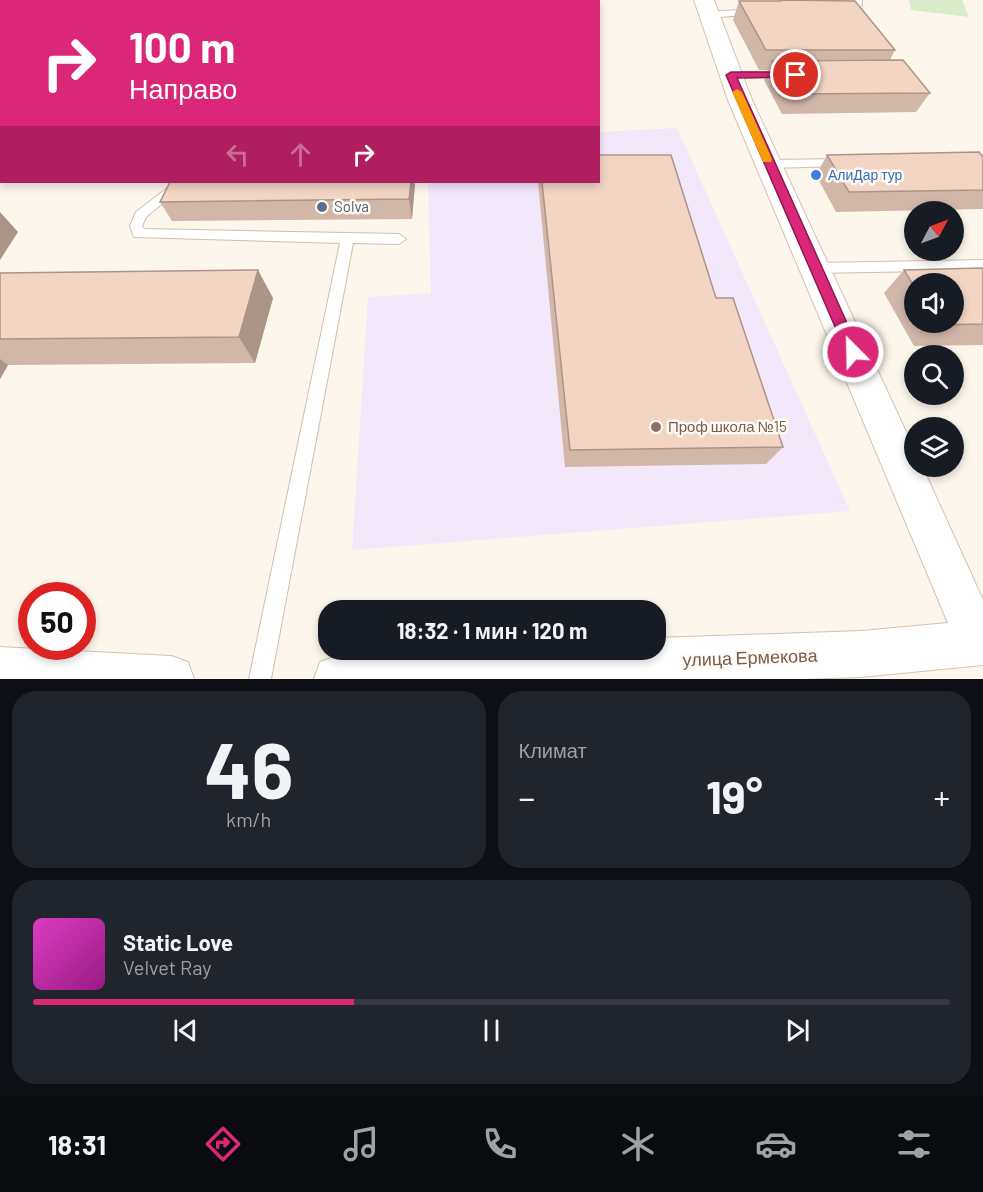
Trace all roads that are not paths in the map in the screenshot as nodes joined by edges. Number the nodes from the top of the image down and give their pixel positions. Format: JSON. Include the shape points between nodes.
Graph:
{"nodes":[{"id":1,"x":858,"y":0,"type":"edge"},
{"id":2,"x":706,"y":8,"type":"edge"},
{"id":3,"x":830,"y":10,"type":"edge"},
{"id":4,"x":764,"y":12,"type":"edge"},
{"id":5,"x":731,"y":75,"type":"junction"},
{"id":6,"x":800,"y":75,"type":"edge"},
{"id":7,"x":850,"y":163,"type":"edge"},
{"id":8,"x":769,"y":164,"type":"junction"},
{"id":9,"x":182,"y":183,"type":"edge"},
{"id":10,"x":347,"y":238,"type":"junction"},
{"id":11,"x":399,"y":239,"type":"dead end"},
{"id":12,"x":983,"y":265,"type":"edge"},
{"id":13,"x":816,"y":268,"type":"junction"},
{"id":14,"x":981,"y":642,"type":"edge"},
{"id":15,"x":0,"y":670,"type":"edge"},
{"id":16,"x":171,"y":679,"type":"edge"},
{"id":17,"x":260,"y":679,"type":"edge"},
{"id":18,"x":337,"y":679,"type":"edge"}],
"edges":[{"from":1,"to":3,"type":"lane","via":[[852,9]]},
{"from":2,"to":4,"type":"lane"},
{"from":2,"to":5,"type":"main road"},
{"from":5,"to":6,"type":"lane"},
{"from":5,"to":8,"type":"main road"},
{"from":7,"to":8,"type":"lane"},
{"from":8,"to":13,"type":"main road"},
{"from":9,"to":10,"type":"lane","via":[[140,215],[136,226],[140,234]]},
{"from":10,"to":11,"type":"lane"},
{"from":10,"to":17,"type":"lane"},
{"from":12,"to":13,"type":"lane"},
{"from":13,"to":14,"type":"main road"},
{"from":14,"to":18,"type":"main road","name":"улица Ермекова","via":[[861,654],[651,661]]},
{"from":15,"to":16,"type":"main road"}]}
